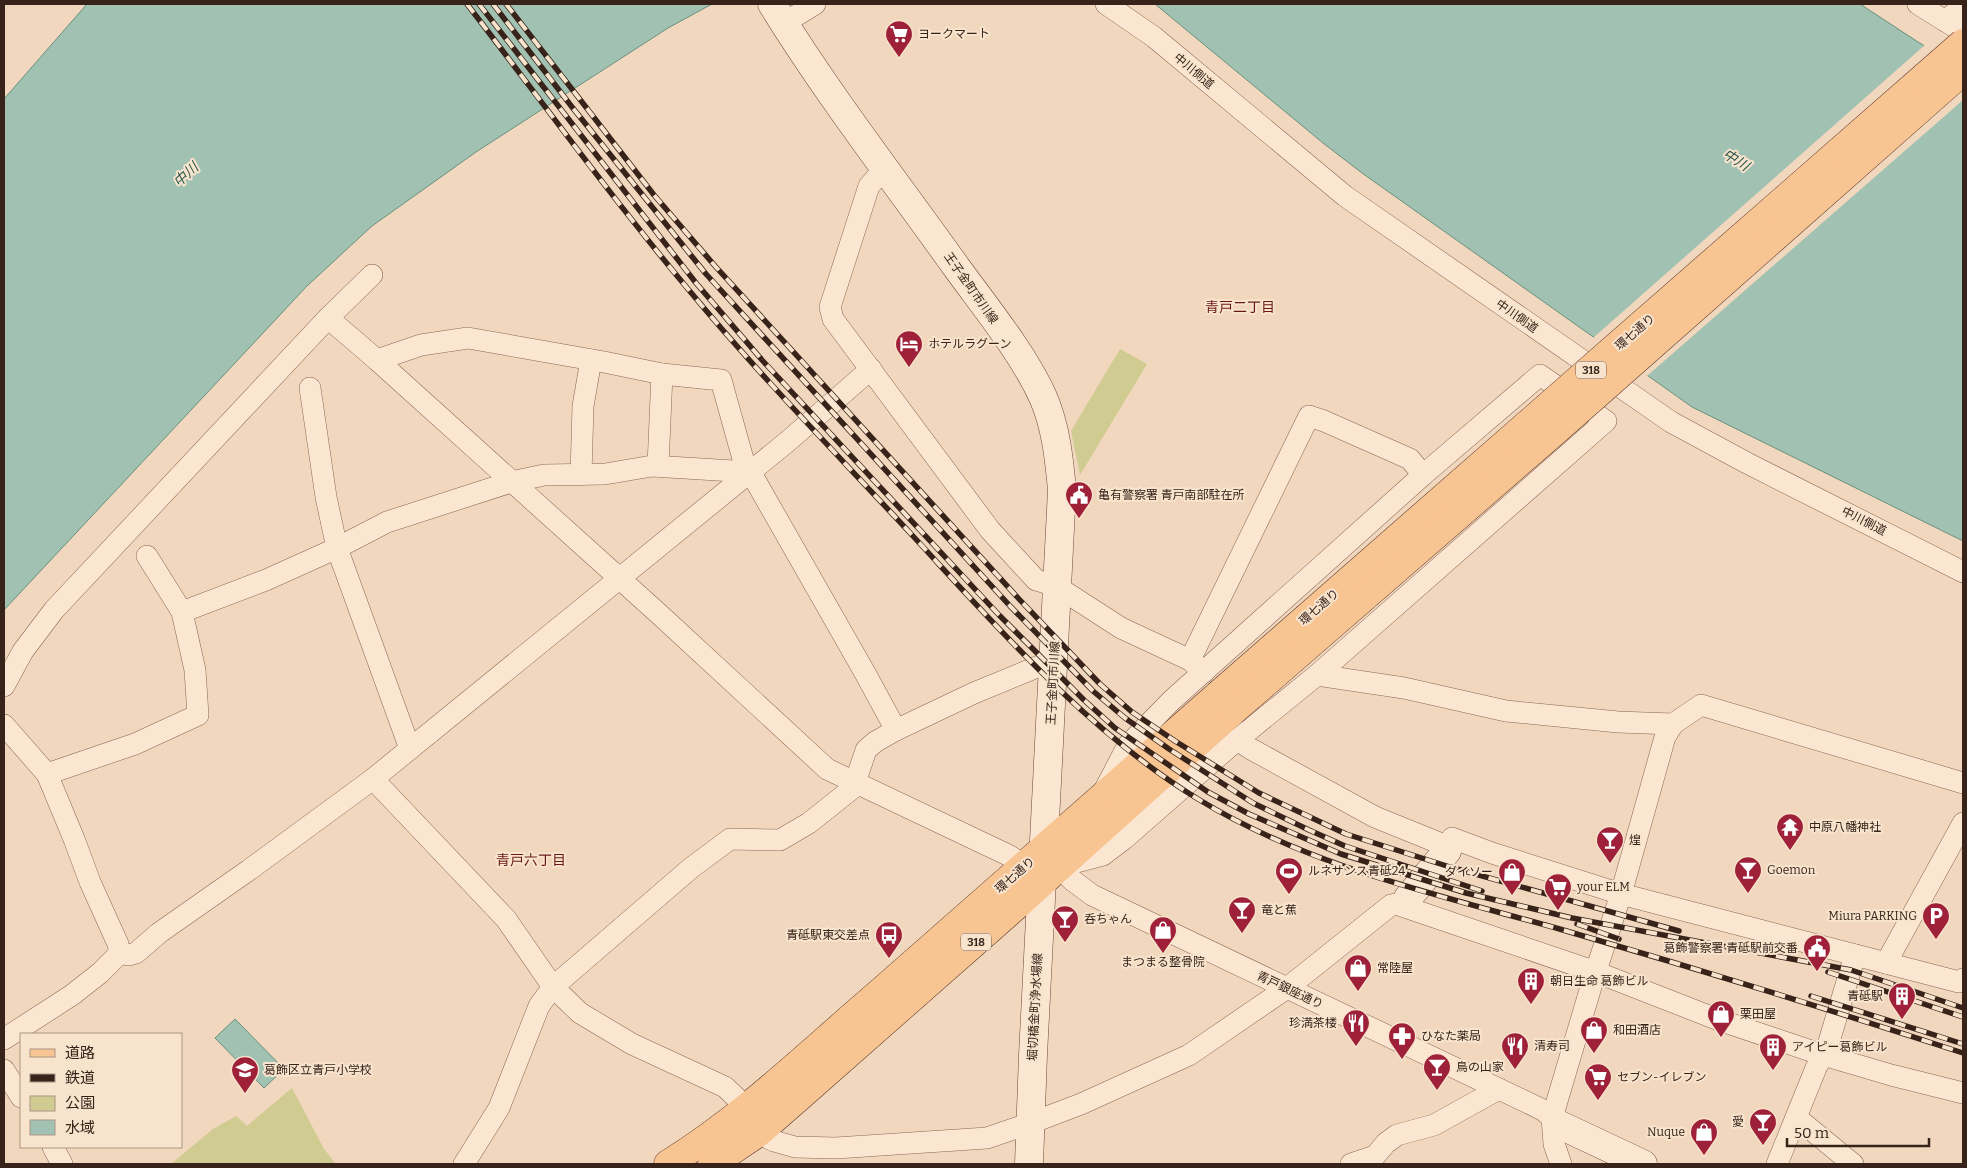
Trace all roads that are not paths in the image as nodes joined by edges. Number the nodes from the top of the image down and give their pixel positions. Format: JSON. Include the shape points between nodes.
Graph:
{"nodes":[{"id":1,"x":815,"y":4,"type":"edge"},
{"id":2,"x":1106,"y":4,"type":"edge"},
{"id":3,"x":1918,"y":4,"type":"edge"},
{"id":4,"x":1963,"y":6,"type":"edge"},
{"id":5,"x":778,"y":13,"type":"edge"},
{"id":6,"x":1954,"y":26,"type":"edge"},
{"id":7,"x":1963,"y":43,"type":"edge"},
{"id":8,"x":1963,"y":71,"type":"edge"},
{"id":9,"x":884,"y":168,"type":"junction"},
{"id":10,"x":372,"y":275,"type":"dead end"},
{"id":11,"x":328,"y":318,"type":"junction"},
{"id":12,"x":377,"y":360,"type":"junction"},
{"id":13,"x":591,"y":360,"type":"junction"},
{"id":14,"x":871,"y":369,"type":"junction"},
{"id":15,"x":662,"y":374,"type":"junction"},
{"id":16,"x":310,"y":388,"type":"dead end"},
{"id":17,"x":658,"y":466,"type":"junction"},
{"id":18,"x":750,"y":472,"type":"junction"},
{"id":19,"x":581,"y":475,"type":"junction"},
{"id":20,"x":1423,"y":475,"type":"junction"},
{"id":21,"x":511,"y":482,"type":"junction"},
{"id":22,"x":337,"y":548,"type":"junction"},
{"id":23,"x":147,"y":556,"type":"dead end"},
{"id":24,"x":1963,"y":572,"type":"edge"},
{"id":25,"x":618,"y":578,"type":"junction"},
{"id":26,"x":1056,"y":586,"type":"junction"},
{"id":27,"x":182,"y":612,"type":"junction"},
{"id":28,"x":1054,"y":660,"type":"junction"},
{"id":29,"x":1197,"y":666,"type":"junction"},
{"id":30,"x":1317,"y":675,"type":"junction"},
{"id":31,"x":4,"y":686,"type":"edge"},
{"id":32,"x":1226,"y":703,"type":"junction"},
{"id":33,"x":1673,"y":724,"type":"junction"},
{"id":34,"x":4,"y":725,"type":"edge"},
{"id":35,"x":896,"y":730,"type":"junction"},
{"id":36,"x":1237,"y":740,"type":"junction"},
{"id":37,"x":410,"y":749,"type":"junction"},
{"id":38,"x":47,"y":774,"type":"junction"},
{"id":39,"x":373,"y":779,"type":"junction"},
{"id":40,"x":857,"y":783,"type":"junction"},
{"id":41,"x":1963,"y":783,"type":"edge"},
{"id":42,"x":1099,"y":799,"type":"junction"},
{"id":43,"x":1963,"y":823,"type":"edge"},
{"id":44,"x":1448,"y":849,"type":"junction"},
{"id":45,"x":1042,"y":867,"type":"junction"},
{"id":46,"x":1621,"y":894,"type":"junction"},
{"id":47,"x":1405,"y":902,"type":"junction"},
{"id":48,"x":120,"y":953,"type":"junction"},
{"id":49,"x":1855,"y":955,"type":"junction"},
{"id":50,"x":1886,"y":963,"type":"junction"},
{"id":51,"x":1596,"y":972,"type":"junction"},
{"id":52,"x":1963,"y":979,"type":"edge"},
{"id":53,"x":553,"y":987,"type":"junction"},
{"id":54,"x":1287,"y":988,"type":"junction"},
{"id":55,"x":4,"y":1039,"type":"edge"},
{"id":56,"x":1823,"y":1055,"type":"junction"},
{"id":57,"x":4,"y":1070,"type":"edge"},
{"id":58,"x":1499,"y":1089,"type":"junction"},
{"id":59,"x":1963,"y":1093,"type":"edge"},
{"id":60,"x":20,"y":1095,"type":"edge"},
{"id":61,"x":746,"y":1107,"type":"junction"},
{"id":62,"x":1796,"y":1118,"type":"junction"},
{"id":63,"x":1556,"y":1121,"type":"junction"},
{"id":64,"x":1030,"y":1123,"type":"junction"},
{"id":65,"x":758,"y":1133,"type":"junction"},
{"id":66,"x":54,"y":1148,"type":"edge"},
{"id":67,"x":1381,"y":1160,"type":"edge"},
{"id":68,"x":62,"y":1164,"type":"edge"},
{"id":69,"x":464,"y":1164,"type":"edge"},
{"id":70,"x":668,"y":1164,"type":"edge"},
{"id":71,"x":712,"y":1164,"type":"edge"},
{"id":72,"x":1029,"y":1164,"type":"edge"},
{"id":73,"x":1351,"y":1164,"type":"edge"},
{"id":74,"x":1561,"y":1164,"type":"edge"},
{"id":75,"x":1643,"y":1164,"type":"edge"},
{"id":76,"x":1777,"y":1164,"type":"edge"},
{"id":77,"x":1853,"y":1164,"type":"edge"}],
"edges":[{"from":1,"to":5,"type":"street"},
{"from":2,"to":24,"type":"street","name":"中川側道","via":[[1154,37],[1345,196],[1671,422]]},
{"from":3,"to":6,"type":"street"},
{"from":4,"to":6,"type":"street"},
{"from":5,"to":9,"type":"main road","name":"王子金町市川線"},
{"from":7,"to":32,"type":"main road","name":"環七通り","number":"318","bridge":true},
{"from":8,"to":32,"type":"main road","name":"環七通り","number":"318","bridge":true,"via":[[1552,434]]},
{"from":9,"to":14,"type":"street","via":[[869,186],[830,307],[833,319]]},
{"from":9,"to":26,"type":"main road","name":"王子金町市川線","via":[[996,323],[1043,398],[1059,450],[1062,490]]},
{"from":10,"to":11,"type":"street"},
{"from":11,"to":12,"type":"street","name":"青戸銀座通り"},
{"from":11,"to":31,"type":"street","via":[[54,610],[23,651]]},
{"from":12,"to":13,"type":"street","via":[[420,345],[468,338]]},
{"from":12,"to":21,"type":"street","name":"青戸銀座通り"},
{"from":13,"to":15,"type":"street"},
{"from":13,"to":19,"type":"street","via":[[583,406]]},
{"from":14,"to":18,"type":"street"},
{"from":14,"to":26,"type":"street","via":[[990,530],[1036,580]]},
{"from":15,"to":17,"type":"street"},
{"from":15,"to":18,"type":"street","via":[[721,380],[743,459]]},
{"from":16,"to":22,"type":"street"},
{"from":17,"to":18,"type":"street"},
{"from":17,"to":19,"type":"street"},
{"from":18,"to":25,"type":"street"},
{"from":18,"to":35,"type":"street"},
{"from":19,"to":21,"type":"street","via":[[544,475]]},
{"from":20,"to":29,"type":"street"},
{"from":20,"to":29,"type":"street","via":[[1410,459],[1309,416]]},
{"from":20,"to":30,"type":"street","via":[[1540,375],[1606,421]]},
{"from":21,"to":22,"type":"street","via":[[387,522]]},
{"from":21,"to":25,"type":"street","name":"青戸銀座通り"},
{"from":22,"to":27,"type":"street"},
{"from":22,"to":37,"type":"street"},
{"from":23,"to":27,"type":"street"},
{"from":25,"to":37,"type":"street"},
{"from":25,"to":40,"type":"street","name":"青戸銀座通り","via":[[827,769]]},
{"from":26,"to":28,"type":"main road","name":"王子金町市川線"},
{"from":26,"to":29,"type":"street","via":[[1121,628]]},
{"from":27,"to":38,"type":"street","via":[[195,670],[198,715],[135,744]]},
{"from":28,"to":35,"type":"street"},
{"from":28,"to":45,"type":"main road","name":"王子金町市川線"},
{"from":29,"to":42,"type":"street","via":[[1172,700],[1128,745]]},
{"from":30,"to":33,"type":"street","via":[[1404,688],[1506,711]]},
{"from":30,"to":36,"type":"street"},
{"from":32,"to":42,"type":"main road","name":"環七通り","number":"318"},
{"from":32,"to":45,"type":"main road","name":"環七通り","number":"318"},
{"from":33,"to":41,"type":"street","via":[[1701,705]]},
{"from":33,"to":46,"type":"street","via":[[1664,737]]},
{"from":34,"to":38,"type":"street"},
{"from":35,"to":40,"type":"street","via":[[866,750]]},
{"from":36,"to":44,"type":"street","via":[[1375,817]]},
{"from":36,"to":45,"type":"street","via":[[1103,855]]},
{"from":37,"to":39,"type":"street"},
{"from":38,"to":48,"type":"street"},
{"from":39,"to":48,"type":"street","via":[[159,933],[136,953]]},
{"from":39,"to":53,"type":"street","via":[[506,918]]},
{"from":40,"to":45,"type":"street","name":"青戸銀座通り","via":[[1008,855]]},
{"from":40,"to":53,"type":"street","via":[[809,823],[780,840],[730,839],[691,868]]},
{"from":42,"to":45,"type":"main road","name":"環七通り","number":"318"},
{"from":43,"to":50,"type":"street"},
{"from":44,"to":46,"type":"street","via":[[1452,838]]},
{"from":44,"to":47,"type":"main road"},
{"from":45,"to":54,"type":"street","name":"青戸銀座通り","via":[[1092,895]]},
{"from":45,"to":61,"type":"main road","name":"環七通り","number":"318"},
{"from":45,"to":64,"type":"main road","name":"堀切橋金町浄水場線"},
{"from":45,"to":65,"type":"main road","name":"環七通り","number":"318"},
{"from":46,"to":49,"type":"street"},
{"from":46,"to":51,"type":"street"},
{"from":47,"to":51,"type":"street"},
{"from":47,"to":54,"type":"street","via":[[1391,905]]},
{"from":48,"to":55,"type":"street","via":[[72,995]]},
{"from":49,"to":50,"type":"street"},
{"from":49,"to":56,"type":"street"},
{"from":50,"to":52,"type":"street","via":[[1959,982]]},
{"from":51,"to":56,"type":"street","via":[[1719,1020]]},
{"from":51,"to":63,"type":"street"},
{"from":53,"to":61,"type":"street","via":[[580,1013],[632,1044],[725,1087]]},
{"from":53,"to":69,"type":"street","via":[[539,1006],[499,1108]]},
{"from":54,"to":58,"type":"street","name":"青戸銀座通り"},
{"from":54,"to":64,"type":"street","via":[[1190,1055]]},
{"from":56,"to":59,"type":"street"},
{"from":56,"to":62,"type":"street"},
{"from":57,"to":60,"type":"street"},
{"from":58,"to":63,"type":"street","name":"青戸銀座通り","via":[[1543,1110]]},
{"from":58,"to":67,"type":"street","via":[[1434,1125],[1397,1135],[1386,1143]]},
{"from":61,"to":70,"type":"main road","name":"環七通り","number":"318"},
{"from":62,"to":76,"type":"street"},
{"from":62,"to":77,"type":"street"},
{"from":63,"to":74,"type":"street","via":[[1554,1144]]},
{"from":63,"to":75,"type":"main road"},
{"from":64,"to":65,"type":"street","via":[[987,1138],[836,1148],[795,1147]]},
{"from":64,"to":72,"type":"main road","name":"堀切橋金町浄水場線"},
{"from":65,"to":71,"type":"main road","name":"環七通り","number":"318"},
{"from":66,"to":68,"type":"street"},
{"from":67,"to":73,"type":"street"}]}
